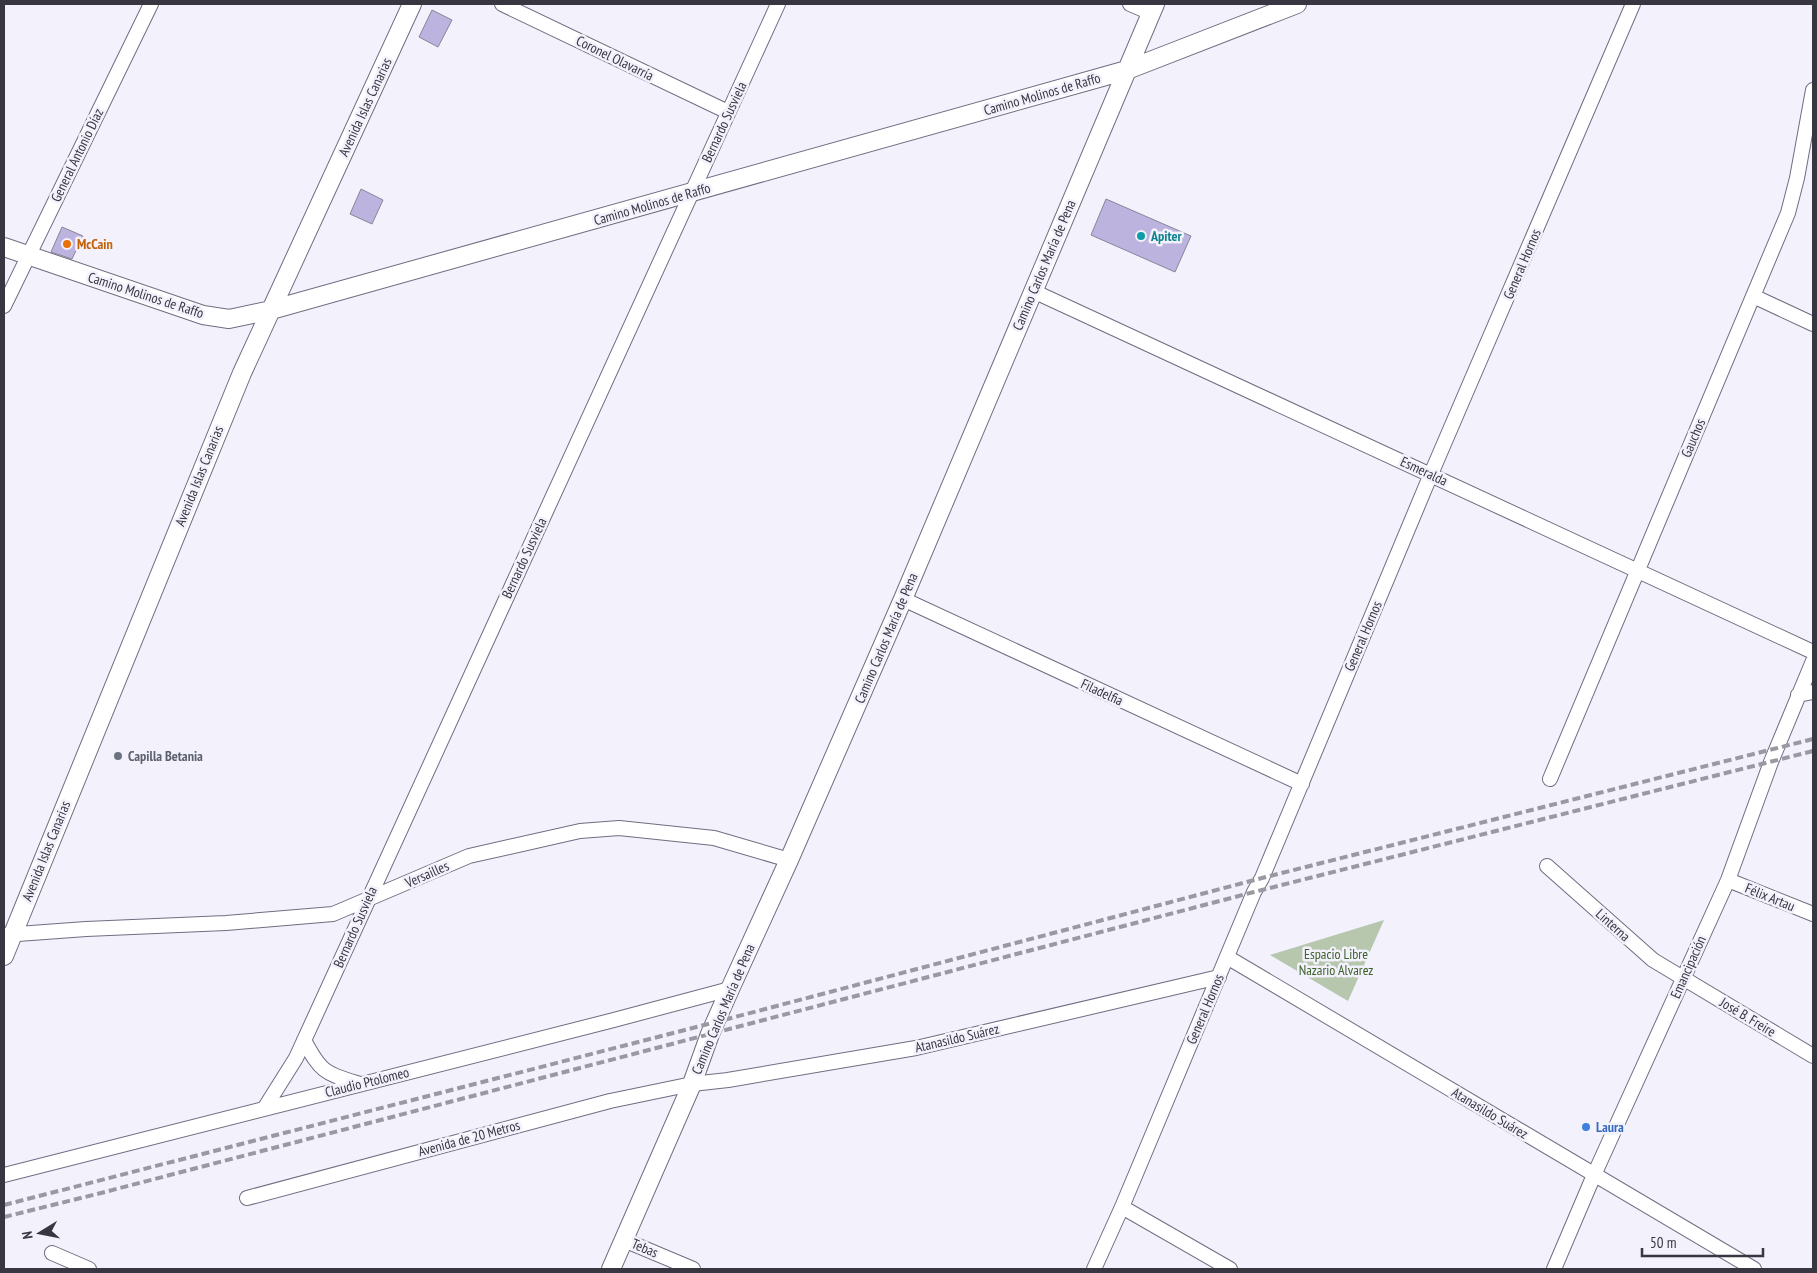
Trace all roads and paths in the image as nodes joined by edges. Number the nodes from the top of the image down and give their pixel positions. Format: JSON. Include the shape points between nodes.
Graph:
{"nodes":[{"id":1,"x":150,"y":4,"type":"edge"},
{"id":2,"x":412,"y":4,"type":"edge"},
{"id":3,"x":502,"y":4,"type":"edge"},
{"id":4,"x":778,"y":4,"type":"edge"},
{"id":5,"x":1130,"y":4,"type":"edge"},
{"id":6,"x":1297,"y":4,"type":"edge"},
{"id":7,"x":1633,"y":4,"type":"edge"},
{"id":8,"x":1153,"y":8,"type":"edge"},
{"id":9,"x":1127,"y":70,"type":"junction"},
{"id":10,"x":1813,"y":90,"type":"edge"},
{"id":11,"x":728,"y":112,"type":"junction"},
{"id":12,"x":691,"y":194,"type":"junction"},
{"id":13,"x":4,"y":248,"type":"edge"},
{"id":14,"x":28,"y":256,"type":"junction"},
{"id":15,"x":1033,"y":291,"type":"junction"},
{"id":16,"x":1752,"y":296,"type":"junction"},
{"id":17,"x":4,"y":306,"type":"edge"},
{"id":18,"x":271,"y":310,"type":"junction"},
{"id":19,"x":1813,"y":324,"type":"edge"},
{"id":20,"x":1431,"y":474,"type":"junction"},
{"id":21,"x":1637,"y":572,"type":"junction"},
{"id":22,"x":903,"y":599,"type":"junction"},
{"id":23,"x":1813,"y":652,"type":"edge"},
{"id":24,"x":1813,"y":661,"type":"edge"},
{"id":25,"x":1813,"y":692,"type":"edge"},
{"id":26,"x":1798,"y":695,"type":"junction"},
{"id":27,"x":1550,"y":778,"type":"dead end"},
{"id":28,"x":1302,"y":784,"type":"junction"},
{"id":29,"x":788,"y":860,"type":"junction"},
{"id":30,"x":1547,"y":866,"type":"dead end"},
{"id":31,"x":1728,"y":880,"type":"junction"},
{"id":32,"x":367,"y":900,"type":"junction"},
{"id":33,"x":1813,"y":914,"type":"edge"},
{"id":34,"x":7,"y":932,"type":"edge"},
{"id":35,"x":4,"y":956,"type":"edge"},
{"id":36,"x":1227,"y":957,"type":"junction"},
{"id":37,"x":1218,"y":977,"type":"junction"},
{"id":38,"x":1683,"y":978,"type":"junction"},
{"id":39,"x":730,"y":989,"type":"junction"},
{"id":40,"x":304,"y":1040,"type":"junction"},
{"id":41,"x":1813,"y":1056,"type":"edge"},
{"id":42,"x":360,"y":1084,"type":"junction"},
{"id":43,"x":692,"y":1084,"type":"junction"},
{"id":44,"x":264,"y":1109,"type":"junction"},
{"id":45,"x":4,"y":1175,"type":"edge"},
{"id":46,"x":1594,"y":1175,"type":"junction"},
{"id":47,"x":247,"y":1198,"type":"dead end"},
{"id":48,"x":1122,"y":1207,"type":"junction"},
{"id":49,"x":624,"y":1240,"type":"junction"},
{"id":50,"x":52,"y":1253,"type":"dead end"},
{"id":51,"x":89,"y":1269,"type":"edge"},
{"id":52,"x":611,"y":1269,"type":"edge"},
{"id":53,"x":693,"y":1269,"type":"edge"},
{"id":54,"x":1094,"y":1269,"type":"edge"},
{"id":55,"x":1230,"y":1269,"type":"edge"},
{"id":56,"x":1554,"y":1269,"type":"edge"},
{"id":57,"x":1754,"y":1269,"type":"edge"}],
"edges":[{"from":1,"to":14,"type":"street","name":"General Antonio Díaz"},
{"from":2,"to":18,"type":"street","name":"Avenida Islas Canarias"},
{"from":3,"to":11,"type":"street","name":"Coronel Olavarría"},
{"from":4,"to":11,"type":"street","name":"Bernardo Susviela"},
{"from":5,"to":8,"type":"street"},
{"from":6,"to":9,"type":"street","name":"Camino Molinos de Raffo"},
{"from":7,"to":20,"type":"street","name":"General Hornos"},
{"from":8,"to":9,"type":"street","name":"Camino Carlos María de Pena"},
{"from":9,"to":12,"type":"street","name":"Camino Molinos de Raffo"},
{"from":9,"to":15,"type":"street","name":"Camino Carlos María de Pena"},
{"from":10,"to":16,"type":"street","name":"Gauchos","via":[[1788,214]]},
{"from":11,"to":12,"type":"street","name":"Bernardo Susviela"},
{"from":12,"to":18,"type":"street","name":"Camino Molinos de Raffo"},
{"from":12,"to":32,"type":"street","name":"Bernardo Susviela"},
{"from":13,"to":14,"type":"street","name":"Camino Molinos de Raffo"},
{"from":14,"to":17,"type":"street","name":"General Antonio Díaz"},
{"from":14,"to":18,"type":"street","name":"Camino Molinos de Raffo","via":[[203,315],[228,319]]},
{"from":15,"to":20,"type":"street","name":"Esmeralda"},
{"from":15,"to":22,"type":"street","name":"Camino Carlos María de Pena"},
{"from":16,"to":19,"type":"street"},
{"from":16,"to":21,"type":"street","name":"Gauchos"},
{"from":18,"to":34,"type":"street","name":"Avenida Islas Canarias"},
{"from":20,"to":21,"type":"street","name":"Esmeralda"},
{"from":20,"to":28,"type":"street","name":"General Hornos"},
{"from":21,"to":23,"type":"street","name":"Esmeralda"},
{"from":21,"to":27,"type":"street","name":"Gauchos"},
{"from":22,"to":28,"type":"street","name":"Filadelfia"},
{"from":22,"to":29,"type":"street","name":"Camino Carlos María de Pena"},
{"from":24,"to":26,"type":"street","name":"Emancipación"},
{"from":25,"to":26,"type":"street"},
{"from":26,"to":31,"type":"street","name":"Emancipación"},
{"from":28,"to":36,"type":"street","name":"General Hornos"},
{"from":29,"to":32,"type":"street","name":"Versailles","via":[[714,838],[619,828],[580,831],[469,856]]},
{"from":29,"to":39,"type":"street","name":"Camino Carlos María de Pena"},
{"from":30,"to":38,"type":"street","name":"Linterna","via":[[1653,960]]},
{"from":31,"to":33,"type":"street","name":"Félix Artau"},
{"from":31,"to":38,"type":"street","name":"Emancipación"},
{"from":32,"to":34,"type":"street","name":"Versailles","via":[[333,914],[226,923]]},
{"from":32,"to":40,"type":"street","name":"Bernardo Susviela"},
{"from":34,"to":35,"type":"street","name":"Avenida Islas Canarias"},
{"from":36,"to":37,"type":"street","name":"General Hornos"},
{"from":36,"to":46,"type":"street","name":"Atanasildo Suárez"},
{"from":37,"to":43,"type":"street","name":"Atanasildo Suárez","via":[[916,1048]]},
{"from":37,"to":48,"type":"street","name":"General Hornos"},
{"from":38,"to":41,"type":"street","name":"José B. Freire"},
{"from":38,"to":46,"type":"street","name":"Emancipación"},
{"from":39,"to":42,"type":"street","name":"Claudio Ptolomeo"},
{"from":39,"to":43,"type":"street","name":"Camino Carlos María de Pena"},
{"from":40,"to":42,"type":"street","via":[[316,1064],[332,1075]]},
{"from":40,"to":44,"type":"street","name":"Bernardo Susviela"},
{"from":42,"to":44,"type":"street","name":"Claudio Ptolomeo"},
{"from":43,"to":47,"type":"street","name":"Avenida de 20 Metros","via":[[610,1101]]},
{"from":43,"to":49,"type":"street","name":"Camino Carlos María de Pena"},
{"from":44,"to":45,"type":"street","name":"Claudio Ptolomeo"},
{"from":46,"to":56,"type":"street","name":"Emancipación"},
{"from":46,"to":57,"type":"street","name":"Atanasildo Suárez"},
{"from":48,"to":54,"type":"street","name":"General Hornos"},
{"from":48,"to":55,"type":"street"},
{"from":49,"to":52,"type":"street","name":"Camino Carlos María de Pena"},
{"from":49,"to":53,"type":"street","name":"Tebas"},
{"from":50,"to":51,"type":"street"}]}
